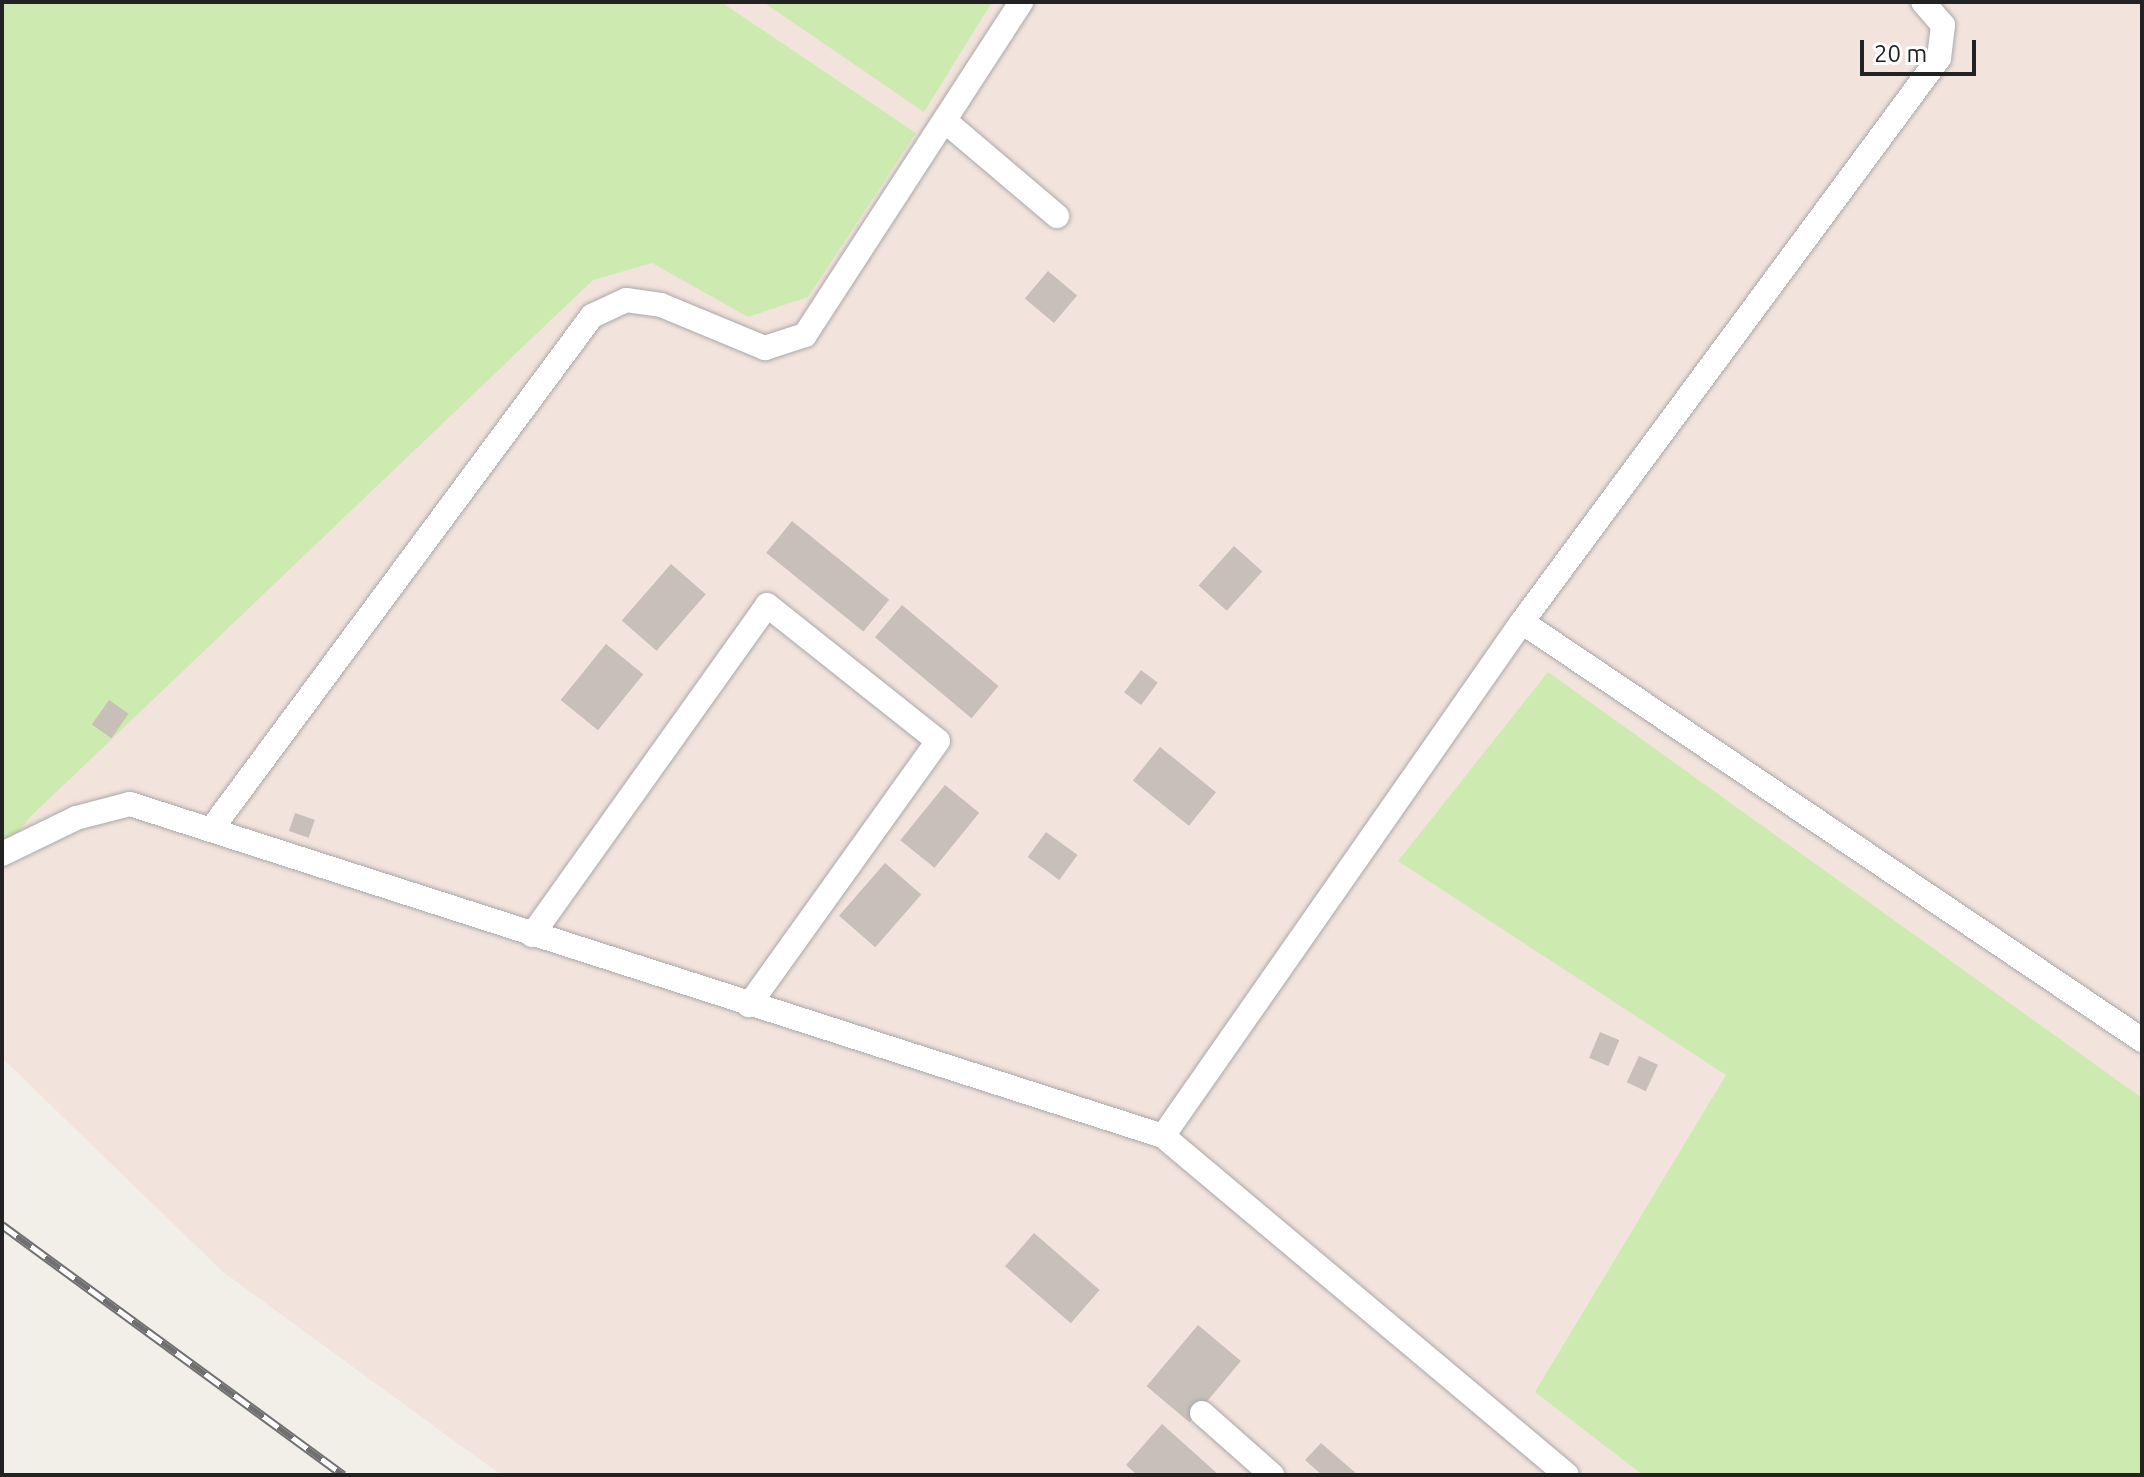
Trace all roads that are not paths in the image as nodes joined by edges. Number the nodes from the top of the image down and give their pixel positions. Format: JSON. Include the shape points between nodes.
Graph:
{"nodes":[{"id":1,"x":1021,"y":2,"type":"edge"},
{"id":2,"x":1923,"y":2,"type":"edge"},
{"id":3,"x":945,"y":121,"type":"junction"},
{"id":4,"x":1057,"y":216,"type":"dead end"},
{"id":5,"x":1522,"y":622,"type":"junction"},
{"id":6,"x":213,"y":827,"type":"junction"},
{"id":7,"x":2,"y":854,"type":"edge"},
{"id":8,"x":532,"y":935,"type":"junction"},
{"id":9,"x":749,"y":1005,"type":"junction"},
{"id":10,"x":2142,"y":1040,"type":"edge"},
{"id":11,"x":1163,"y":1136,"type":"junction"},
{"id":12,"x":1202,"y":1413,"type":"dead end"},
{"id":13,"x":1272,"y":1475,"type":"edge"},
{"id":14,"x":1567,"y":1475,"type":"edge"}],
"edges":[{"from":1,"to":3,"type":"lane"},
{"from":2,"to":5,"type":"lane","via":[[1943,25],[1939,58]]},
{"from":3,"to":4,"type":"lane"},
{"from":3,"to":6,"type":"lane","via":[[805,335],[765,348],[661,305],[626,300],[592,316]]},
{"from":5,"to":10,"type":"lane"},
{"from":5,"to":11,"type":"lane"},
{"from":6,"to":7,"type":"lane","via":[[130,804],[76,818]]},
{"from":6,"to":8,"type":"lane"},
{"from":8,"to":9,"type":"lane"},
{"from":8,"to":9,"type":"lane","via":[[767,605],[938,741]]},
{"from":9,"to":11,"type":"lane"},
{"from":11,"to":14,"type":"lane"},
{"from":12,"to":13,"type":"lane"}]}
